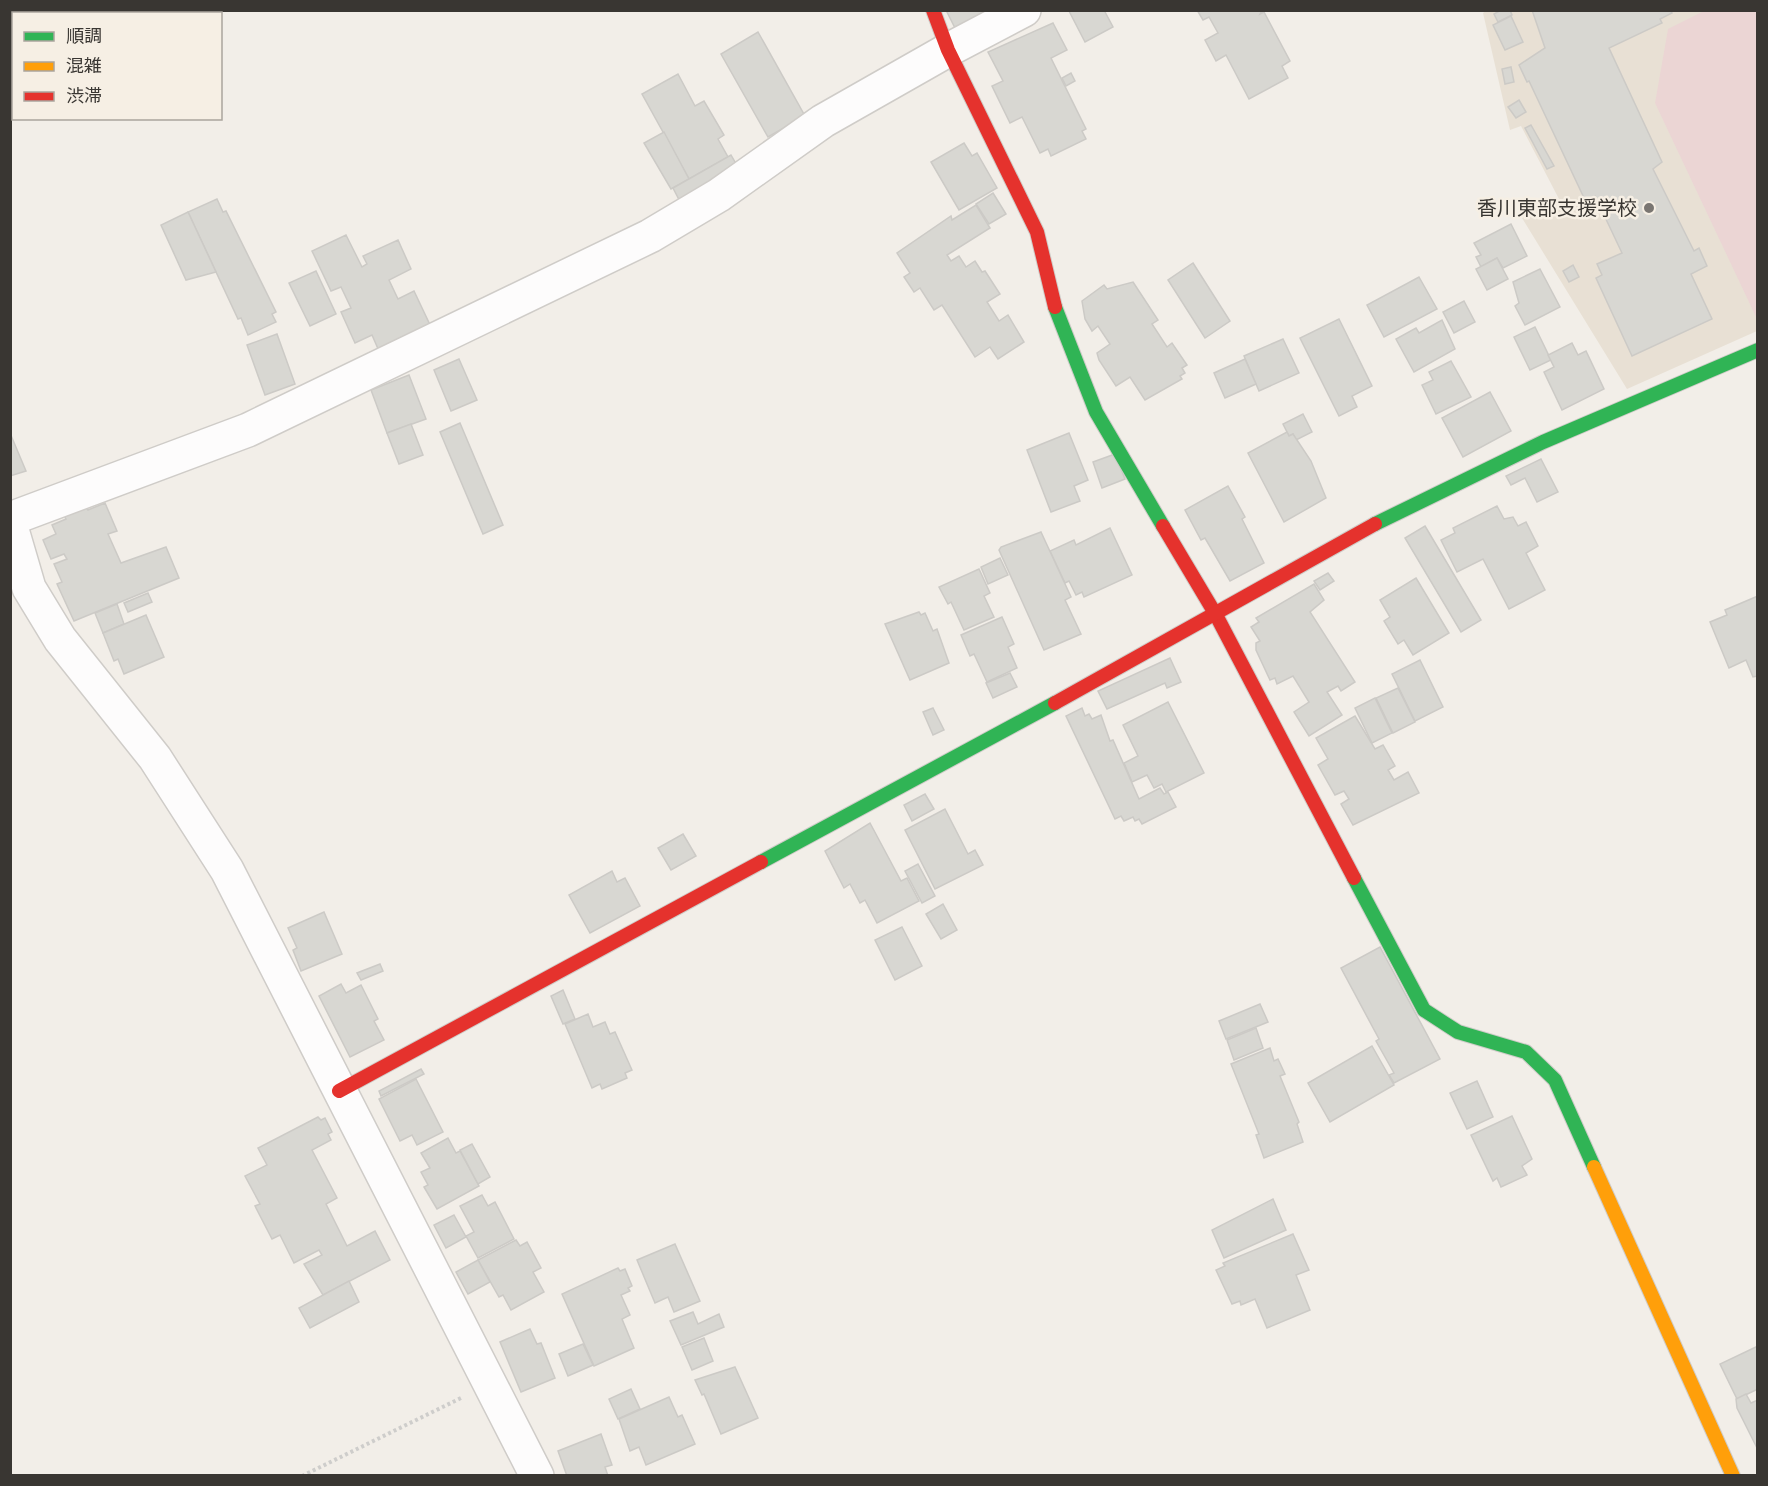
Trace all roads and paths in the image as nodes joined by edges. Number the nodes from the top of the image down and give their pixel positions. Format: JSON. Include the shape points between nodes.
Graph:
{"nodes":[{"id":1,"x":933,"y":10,"type":"edge"},
{"id":2,"x":1024,"y":10,"type":"edge"},
{"id":3,"x":948,"y":50,"type":"junction"},
{"id":4,"x":1758,"y":350,"type":"edge"},
{"id":5,"x":10,"y":521,"type":"edge"},
{"id":6,"x":1216,"y":615,"type":"junction"},
{"id":7,"x":339,"y":1091,"type":"junction"},
{"id":8,"x":489,"y":1384,"type":"junction"},
{"id":9,"x":302,"y":1476,"type":"edge"},
{"id":10,"x":537,"y":1476,"type":"edge"},
{"id":11,"x":1733,"y":1476,"type":"edge"}],
"edges":[{"from":1,"to":3,"type":"street"},
{"from":2,"to":3,"type":"street"},
{"from":3,"to":5,"type":"street","via":[[824,121],[719,195],[650,236],[248,430]]},
{"from":3,"to":6,"type":"street","via":[[1037,232],[1059,322],[1096,412]]},
{"from":4,"to":6,"type":"street","via":[[1543,442],[1374,525]]},
{"from":5,"to":7,"type":"street","via":[[29,588],[60,639],[155,758],[227,870]]},
{"from":6,"to":7,"type":"street"},
{"from":6,"to":11,"type":"street","via":[[1424,1010],[1458,1032],[1526,1052],[1555,1080]]},
{"from":7,"to":8,"type":"street"},
{"from":8,"to":9,"type":"path"},
{"from":8,"to":10,"type":"street"}]}
